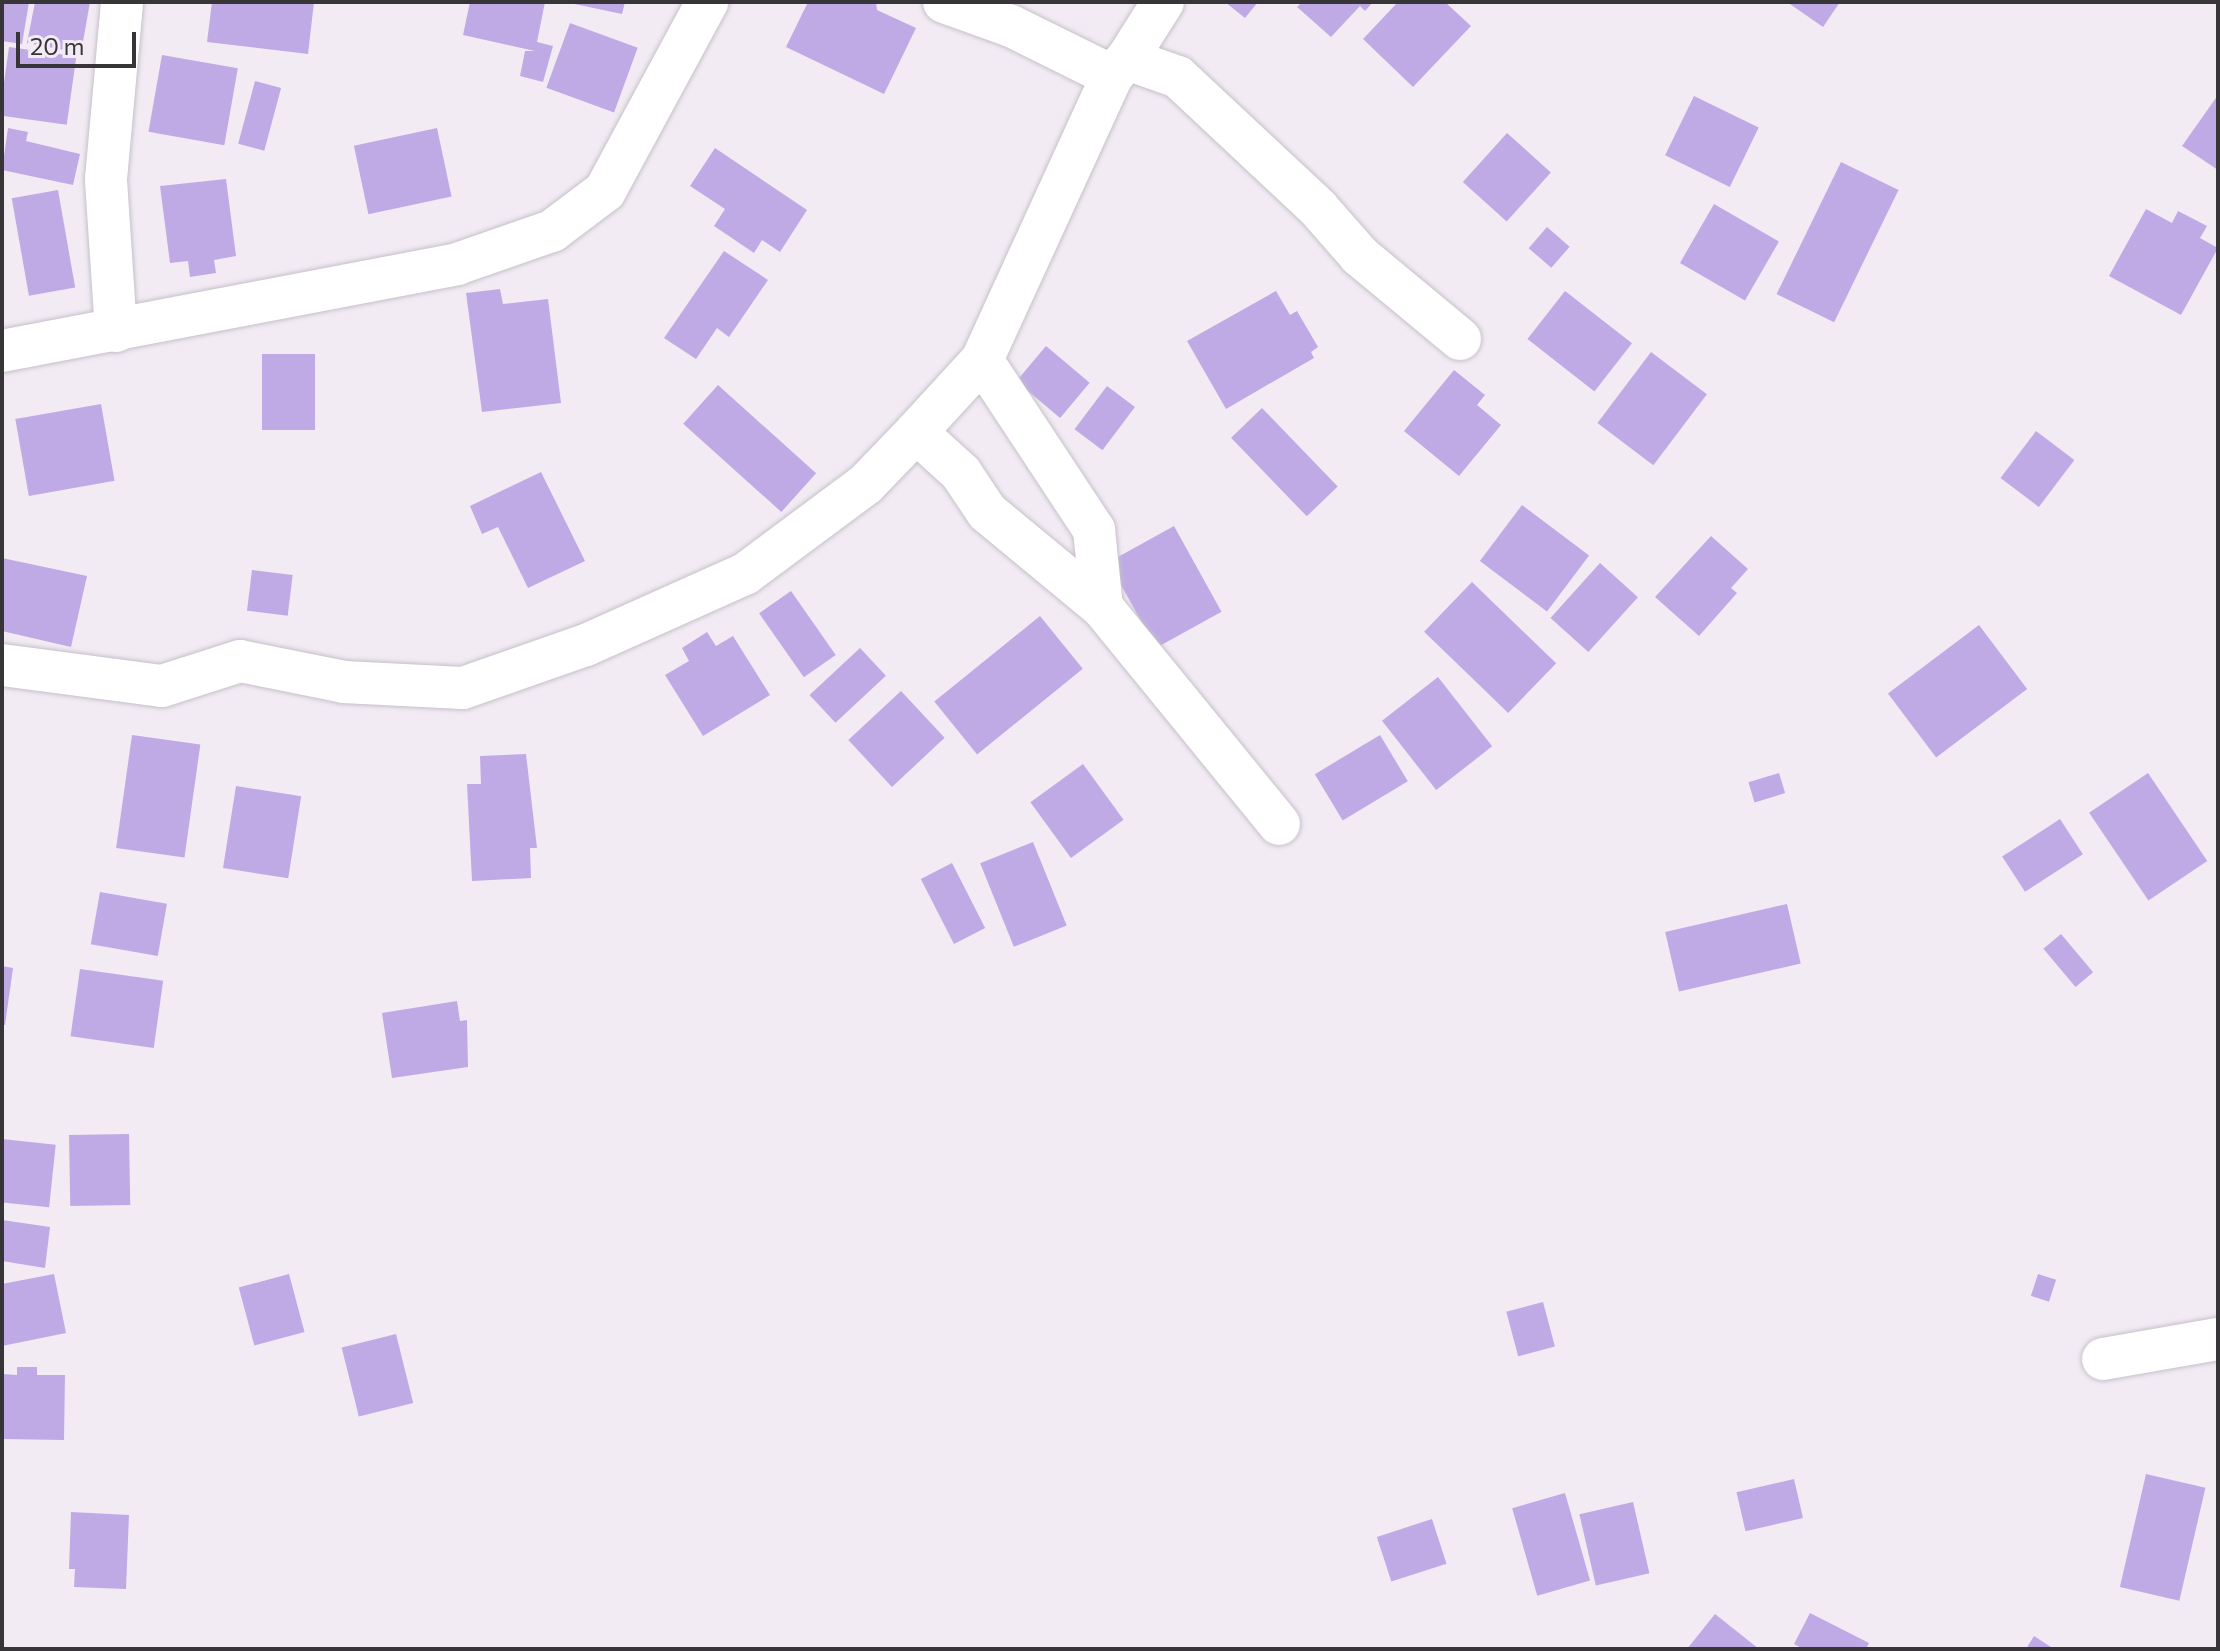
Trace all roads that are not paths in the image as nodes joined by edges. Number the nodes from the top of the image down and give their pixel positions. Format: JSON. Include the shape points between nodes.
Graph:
{"nodes":[{"id":1,"x":122,"y":2,"type":"edge"},
{"id":2,"x":707,"y":2,"type":"edge"},
{"id":3,"x":944,"y":2,"type":"edge"},
{"id":4,"x":1163,"y":2,"type":"edge"},
{"id":5,"x":1120,"y":67,"type":"junction"},
{"id":6,"x":116,"y":331,"type":"junction"},
{"id":7,"x":1460,"y":339,"type":"dead end"},
{"id":8,"x":2,"y":351,"type":"edge"},
{"id":9,"x":982,"y":360,"type":"junction"},
{"id":10,"x":916,"y":432,"type":"junction"},
{"id":11,"x":1102,"y":607,"type":"junction"},
{"id":12,"x":2,"y":665,"type":"edge"},
{"id":13,"x":1279,"y":824,"type":"dead end"},
{"id":14,"x":2218,"y":1339,"type":"edge"},
{"id":15,"x":2103,"y":1359,"type":"dead end"}],
"edges":[{"from":1,"to":6,"type":"street","via":[[106,179]]},
{"from":2,"to":6,"type":"street","via":[[657,86],[605,191],[552,231],[457,264]]},
{"from":3,"to":5,"type":"street"},
{"from":4,"to":5,"type":"street"},
{"from":5,"to":7,"type":"street","via":[[1178,77],[1318,208],[1360,256]]},
{"from":5,"to":9,"type":"street"},
{"from":6,"to":8,"type":"street"},
{"from":9,"to":10,"type":"street"},
{"from":9,"to":11,"type":"street","via":[[1094,530]]},
{"from":10,"to":11,"type":"street","via":[[961,473],[987,512]]},
{"from":10,"to":12,"type":"street","via":[[866,484],[745,574],[586,645],[463,688],[344,682],[240,661],[162,686]]},
{"from":11,"to":13,"type":"street"},
{"from":14,"to":15,"type":"street"}]}
